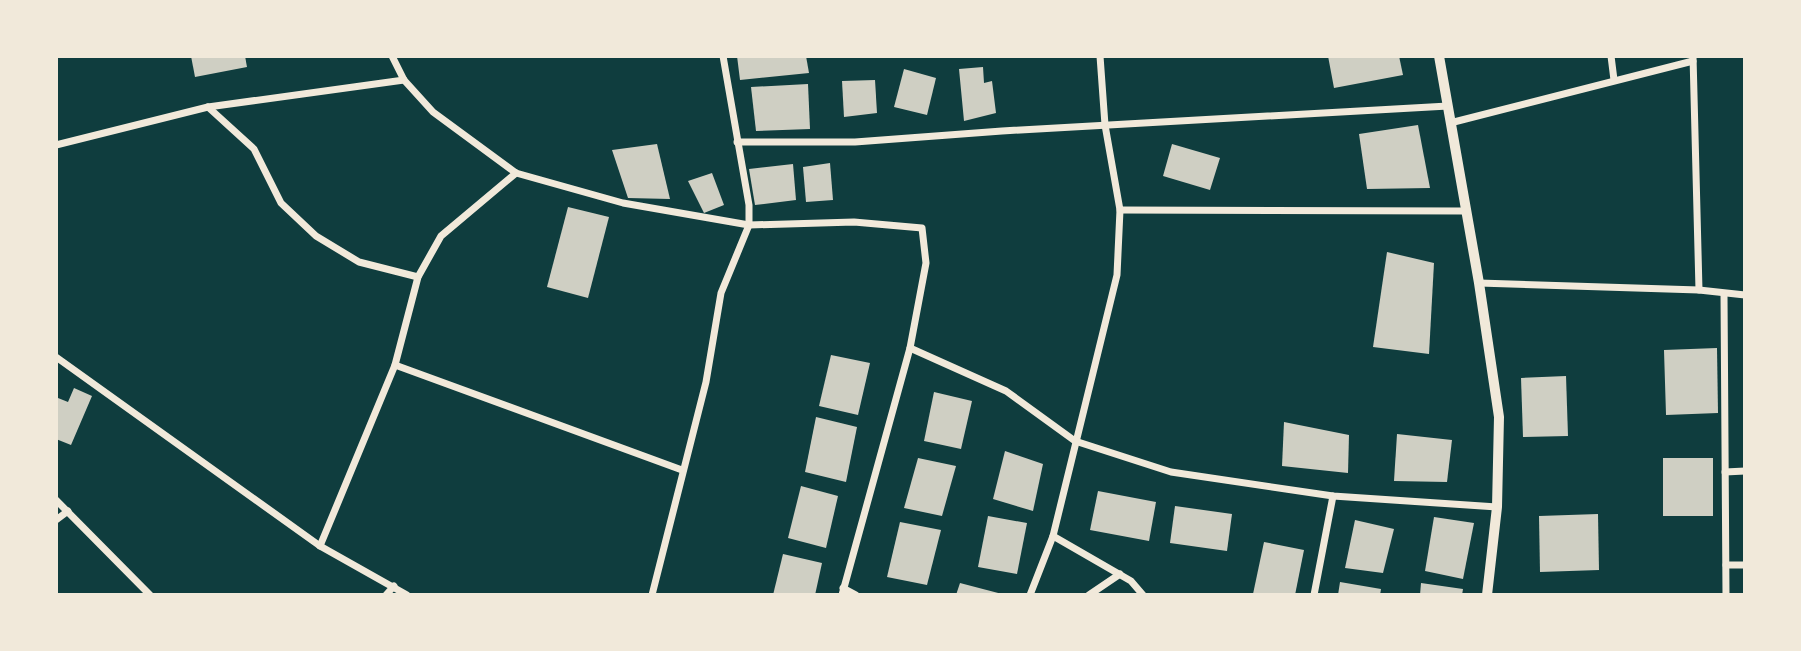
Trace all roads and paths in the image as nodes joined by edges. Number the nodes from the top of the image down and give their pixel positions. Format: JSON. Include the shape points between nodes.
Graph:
{"nodes":[{"id":1,"x":391,"y":56,"type":"edge"},
{"id":2,"x":723,"y":56,"type":"edge"},
{"id":3,"x":1100,"y":56,"type":"edge"},
{"id":4,"x":1439,"y":56,"type":"edge"},
{"id":5,"x":1611,"y":56,"type":"edge"},
{"id":6,"x":1693,"y":59,"type":"edge"},
{"id":7,"x":404,"y":80,"type":"junction"},
{"id":8,"x":1614,"y":80,"type":"junction"},
{"id":9,"x":1448,"y":106,"type":"junction"},
{"id":10,"x":208,"y":107,"type":"junction"},
{"id":11,"x":1450,"y":123,"type":"junction"},
{"id":12,"x":1105,"y":125,"type":"junction"},
{"id":13,"x":737,"y":142,"type":"junction"},
{"id":14,"x":56,"y":145,"type":"edge"},
{"id":15,"x":516,"y":173,"type":"junction"},
{"id":16,"x":1120,"y":210,"type":"junction"},
{"id":17,"x":1465,"y":211,"type":"junction"},
{"id":18,"x":749,"y":225,"type":"junction"},
{"id":19,"x":418,"y":277,"type":"junction"},
{"id":20,"x":1479,"y":283,"type":"junction"},
{"id":21,"x":1699,"y":290,"type":"junction"},
{"id":22,"x":1724,"y":294,"type":"junction"},
{"id":23,"x":1745,"y":295,"type":"edge"},
{"id":24,"x":911,"y":348,"type":"junction"},
{"id":25,"x":56,"y":357,"type":"edge"},
{"id":26,"x":395,"y":365,"type":"junction"},
{"id":27,"x":1075,"y":441,"type":"junction"},
{"id":28,"x":682,"y":470,"type":"junction"},
{"id":29,"x":1745,"y":471,"type":"edge"},
{"id":30,"x":1726,"y":472,"type":"junction"},
{"id":31,"x":1334,"y":496,"type":"junction"},
{"id":32,"x":56,"y":500,"type":"edge"},
{"id":33,"x":1497,"y":507,"type":"junction"},
{"id":34,"x":68,"y":511,"type":"junction"},
{"id":35,"x":56,"y":520,"type":"edge"},
{"id":36,"x":1053,"y":536,"type":"junction"},
{"id":37,"x":320,"y":546,"type":"junction"},
{"id":38,"x":1726,"y":565,"type":"junction"},
{"id":39,"x":1745,"y":565,"type":"edge"},
{"id":40,"x":1119,"y":574,"type":"junction"},
{"id":41,"x":394,"y":586,"type":"junction"},
{"id":42,"x":842,"y":591,"type":"edge"},
{"id":43,"x":150,"y":595,"type":"edge"},
{"id":44,"x":386,"y":595,"type":"edge"},
{"id":45,"x":407,"y":595,"type":"edge"},
{"id":46,"x":652,"y":595,"type":"edge"},
{"id":47,"x":856,"y":595,"type":"edge"},
{"id":48,"x":1030,"y":595,"type":"edge"},
{"id":49,"x":1089,"y":595,"type":"edge"},
{"id":50,"x":1143,"y":595,"type":"edge"},
{"id":51,"x":1314,"y":595,"type":"edge"},
{"id":52,"x":1487,"y":595,"type":"edge"},
{"id":53,"x":1726,"y":595,"type":"edge"}],
"edges":[{"from":1,"to":7,"type":"street"},
{"from":2,"to":13,"type":"street"},
{"from":3,"to":12,"type":"street"},
{"from":4,"to":9,"type":"street"},
{"from":5,"to":8,"type":"street"},
{"from":6,"to":8,"type":"street"},
{"from":6,"to":21,"type":"street"},
{"from":7,"to":10,"type":"street"},
{"from":7,"to":15,"type":"street","via":[[433,112]]},
{"from":8,"to":11,"type":"street"},
{"from":9,"to":11,"type":"street"},
{"from":9,"to":12,"type":"street"},
{"from":10,"to":14,"type":"street"},
{"from":10,"to":19,"type":"street","via":[[254,149],[281,203],[316,236],[359,262]]},
{"from":11,"to":17,"type":"street"},
{"from":12,"to":13,"type":"street","via":[[855,142]]},
{"from":12,"to":16,"type":"street"},
{"from":13,"to":18,"type":"street"},
{"from":15,"to":18,"type":"street","via":[[623,204]]},
{"from":15,"to":19,"type":"street","via":[[441,236]]},
{"from":16,"to":17,"type":"street"},
{"from":16,"to":27,"type":"street","via":[[1116,275]]},
{"from":17,"to":20,"type":"street"},
{"from":18,"to":24,"type":"street","via":[[854,222],[922,228],[926,263]]},
{"from":18,"to":28,"type":"street","via":[[721,293],[706,382]]},
{"from":19,"to":26,"type":"street"},
{"from":20,"to":21,"type":"street"},
{"from":20,"to":33,"type":"street","via":[[1499,418]]},
{"from":21,"to":22,"type":"street"},
{"from":22,"to":23,"type":"street"},
{"from":22,"to":30,"type":"street"},
{"from":24,"to":27,"type":"street","via":[[1006,391]]},
{"from":24,"to":42,"type":"street"},
{"from":25,"to":37,"type":"street"},
{"from":26,"to":28,"type":"street"},
{"from":26,"to":37,"type":"street"},
{"from":27,"to":31,"type":"street","via":[[1171,472]]},
{"from":27,"to":36,"type":"street"},
{"from":28,"to":46,"type":"street"},
{"from":29,"to":30,"type":"street"},
{"from":30,"to":38,"type":"street"},
{"from":31,"to":33,"type":"street"},
{"from":31,"to":51,"type":"street"},
{"from":32,"to":34,"type":"street"},
{"from":33,"to":52,"type":"street"},
{"from":34,"to":35,"type":"street"},
{"from":34,"to":43,"type":"street"},
{"from":36,"to":40,"type":"street"},
{"from":36,"to":48,"type":"street"},
{"from":37,"to":41,"type":"street"},
{"from":38,"to":39,"type":"street"},
{"from":38,"to":53,"type":"street"},
{"from":40,"to":49,"type":"street"},
{"from":40,"to":50,"type":"street"},
{"from":41,"to":44,"type":"street"},
{"from":41,"to":45,"type":"street"},
{"from":42,"to":47,"type":"street"}]}
